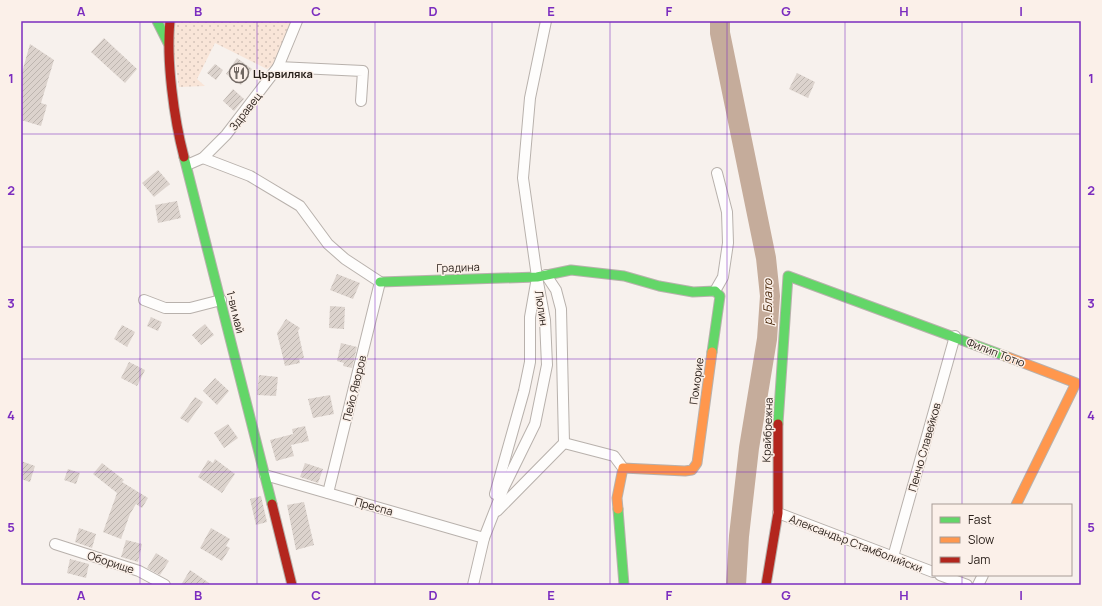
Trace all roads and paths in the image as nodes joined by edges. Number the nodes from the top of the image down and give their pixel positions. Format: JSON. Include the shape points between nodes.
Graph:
{"nodes":[{"id":1,"x":157,"y":21,"type":"edge"},
{"id":2,"x":170,"y":21,"type":"edge"},
{"id":3,"x":297,"y":21,"type":"edge"},
{"id":4,"x":546,"y":21,"type":"edge"},
{"id":5,"x":168,"y":43,"type":"junction"},
{"id":6,"x":278,"y":67,"type":"junction"},
{"id":7,"x":361,"y":101,"type":"dead end"},
{"id":8,"x":203,"y":158,"type":"junction"},
{"id":9,"x":187,"y":165,"type":"junction"},
{"id":10,"x":717,"y":173,"type":"dead end"},
{"id":11,"x":542,"y":276,"type":"junction"},
{"id":12,"x":788,"y":276,"type":"joint"},
{"id":13,"x":380,"y":282,"type":"junction"},
{"id":14,"x":715,"y":291,"type":"junction"},
{"id":15,"x":144,"y":300,"type":"dead end"},
{"id":16,"x":221,"y":300,"type":"junction"},
{"id":17,"x":955,"y":336,"type":"junction"},
{"id":18,"x":564,"y":443,"type":"junction"},
{"id":19,"x":624,"y":468,"type":"junction"},
{"id":20,"x":265,"y":475,"type":"junction"},
{"id":21,"x":328,"y":493,"type":"junction"},
{"id":22,"x":1016,"y":504,"type":"edge"},
{"id":23,"x":495,"y":513,"type":"junction"},
{"id":24,"x":778,"y":513,"type":"junction"},
{"id":25,"x":489,"y":526,"type":"junction"},
{"id":26,"x":484,"y":538,"type":"junction"},
{"id":27,"x":54,"y":544,"type":"dead end"},
{"id":28,"x":893,"y":557,"type":"junction"},
{"id":29,"x":932,"y":572,"type":"edge"},
{"id":30,"x":943,"y":576,"type":"edge"},
{"id":31,"x":982,"y":576,"type":"edge"},
{"id":32,"x":165,"y":585,"type":"edge"},
{"id":33,"x":292,"y":585,"type":"edge"},
{"id":34,"x":473,"y":585,"type":"edge"},
{"id":35,"x":624,"y":585,"type":"edge"},
{"id":36,"x":766,"y":585,"type":"edge"},
{"id":37,"x":966,"y":585,"type":"edge"},
{"id":38,"x":978,"y":585,"type":"edge"}],
"edges":[{"from":1,"to":5,"type":"street","name":"1-ви май"},
{"from":2,"to":5,"type":"street","name":"1-ви май"},
{"from":3,"to":6,"type":"street","name":"Здравец"},
{"from":4,"to":11,"type":"street","name":"Люлин","via":[[530,98],[523,178]]},
{"from":5,"to":9,"type":"street","name":"1-ви май","via":[[180,137]]},
{"from":6,"to":7,"type":"street","via":[[363,71]]},
{"from":6,"to":8,"type":"street","name":"Здравец","via":[[226,135]]},
{"from":8,"to":9,"type":"street","name":"Здравец"},
{"from":8,"to":13,"type":"street","via":[[250,176],[300,206],[328,244],[345,259]]},
{"from":9,"to":16,"type":"street","name":"1-ви май"},
{"from":10,"to":14,"type":"street","via":[[727,212],[728,243],[724,277]]},
{"from":11,"to":13,"type":"street","name":"Градина"},
{"from":11,"to":14,"type":"street","via":[[571,270],[624,276],[658,286],[693,292]]},
{"from":11,"to":18,"type":"street","via":[[556,290],[561,309]]},
{"from":11,"to":23,"type":"street","name":"Люлин","via":[[547,364],[535,424],[504,487]]},
{"from":11,"to":25,"type":"street","via":[[530,317],[530,362],[524,391],[491,509]]},
{"from":12,"to":17,"type":"street","name":"Филип Тотю"},
{"from":12,"to":24,"type":"street","name":"Крайбрежна","via":[[778,423]]},
{"from":13,"to":21,"type":"street","name":"Пейо Яворов"},
{"from":14,"to":19,"type":"street","name":"Поморие","via":[[720,296],[720,303],[697,463],[692,470],[685,472]]},
{"from":15,"to":16,"type":"street","via":[[165,308],[190,308]]},
{"from":16,"to":20,"type":"street","name":"1-ви май"},
{"from":17,"to":22,"type":"street","name":"Филип Тотю","via":[[1076,383]]},
{"from":17,"to":28,"type":"street","name":"Пенчо Славейков"},
{"from":18,"to":19,"type":"street","via":[[614,456]]},
{"from":18,"to":23,"type":"street"},
{"from":19,"to":35,"type":"street","via":[[617,498]]},
{"from":20,"to":21,"type":"street","name":"Преспа"},
{"from":20,"to":33,"type":"street","name":"1-ви май"},
{"from":21,"to":26,"type":"street","name":"Преспа"},
{"from":23,"to":25,"type":"street","name":"Люлин"},
{"from":24,"to":28,"type":"street","name":"Александър Стамболийски"},
{"from":24,"to":36,"type":"street","name":"Крайбрежна"},
{"from":25,"to":26,"type":"street","name":"Люлин"},
{"from":26,"to":34,"type":"street","name":"Люлин"},
{"from":27,"to":32,"type":"street","name":"Оборище","via":[[139,572]]},
{"from":28,"to":29,"type":"street","name":"Александър Стамболийски"},
{"from":30,"to":37,"type":"street"},
{"from":31,"to":38,"type":"street"}]}
